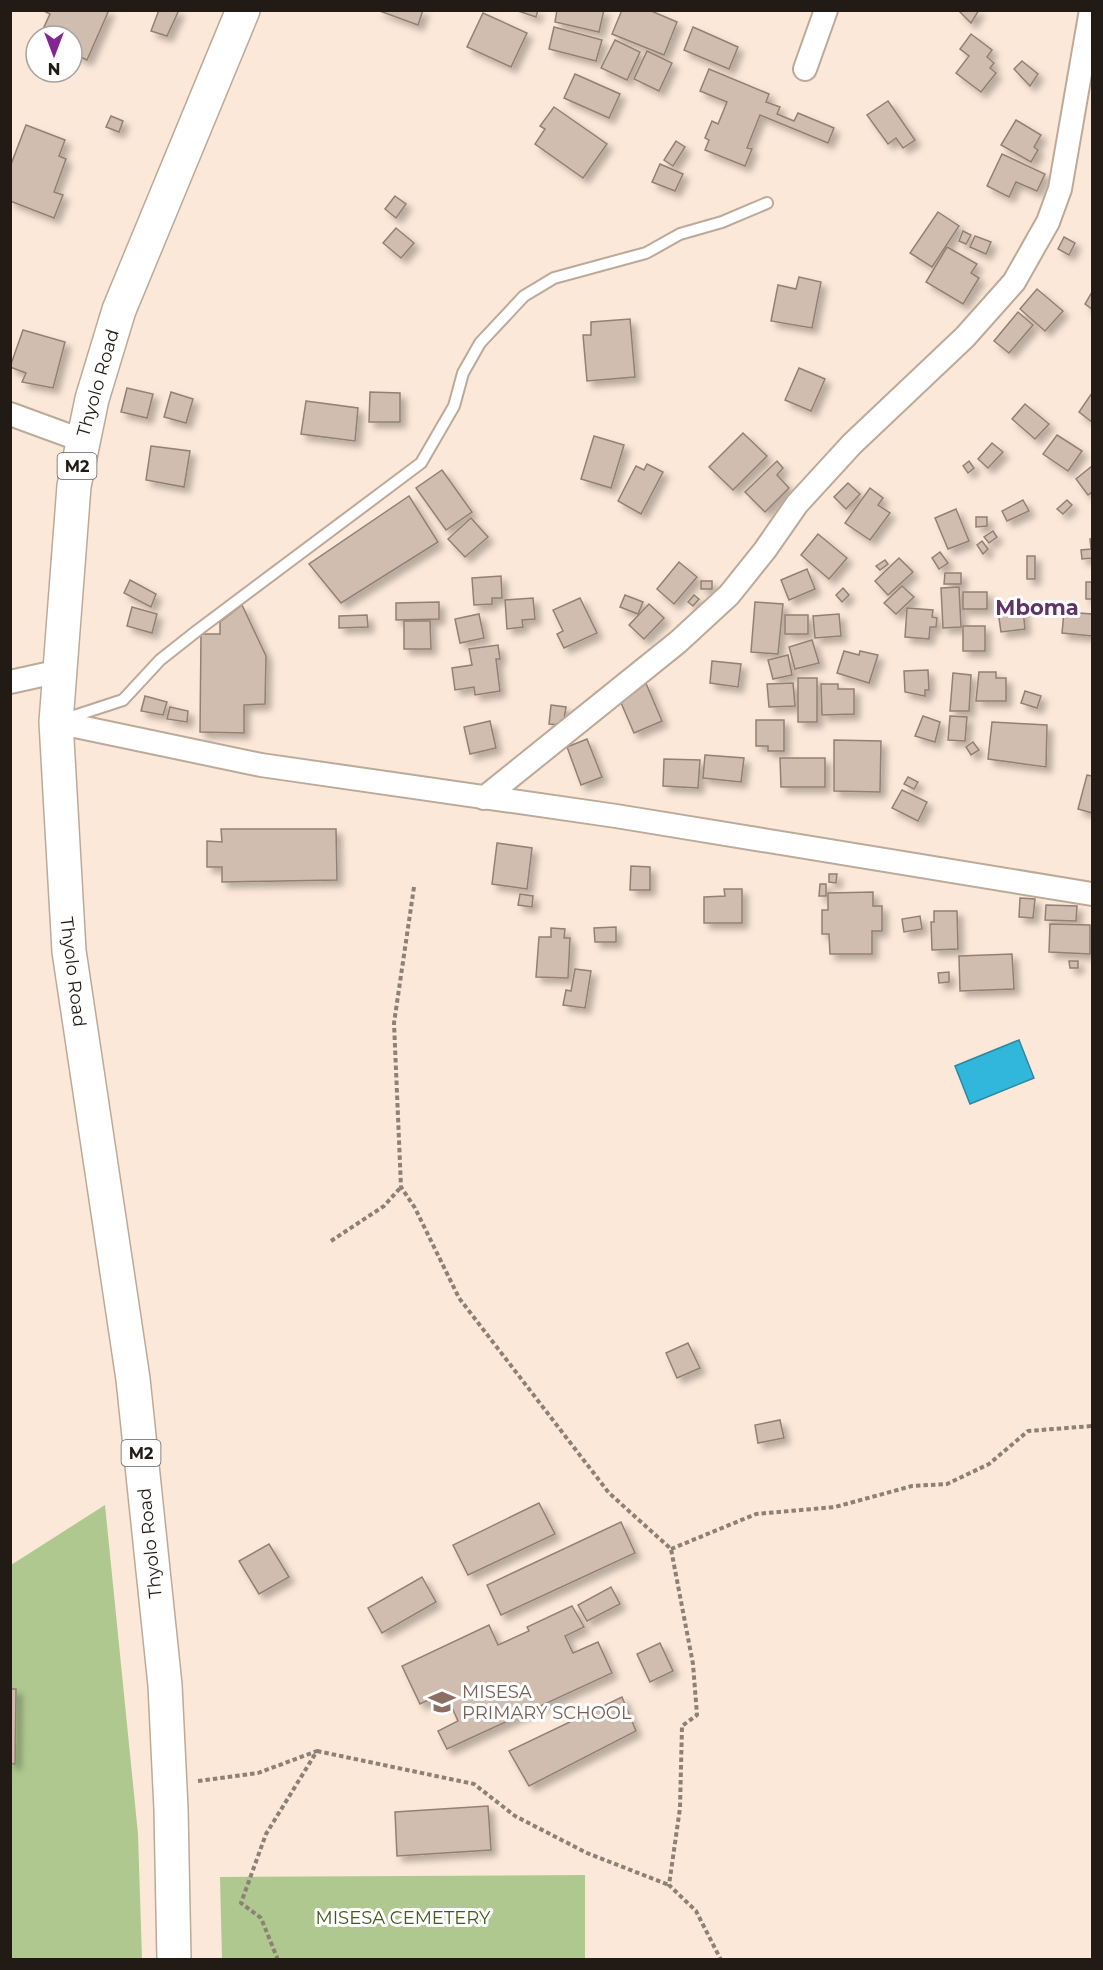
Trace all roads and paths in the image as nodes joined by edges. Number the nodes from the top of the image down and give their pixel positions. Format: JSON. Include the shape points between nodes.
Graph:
{"nodes":[{"id":1,"x":243,"y":10,"type":"edge"},
{"id":2,"x":826,"y":10,"type":"edge"},
{"id":3,"x":1091,"y":10,"type":"edge"},
{"id":4,"x":1090,"y":41,"type":"edge"},
{"id":5,"x":805,"y":69,"type":"dead end"},
{"id":6,"x":767,"y":203,"type":"dead end"},
{"id":7,"x":10,"y":414,"type":"edge"},
{"id":8,"x":81,"y":440,"type":"junction"},
{"id":9,"x":60,"y":671,"type":"junction"},
{"id":10,"x":10,"y":682,"type":"edge"},
{"id":11,"x":56,"y":722,"type":"junction"},
{"id":12,"x":484,"y":798,"type":"junction"},
{"id":13,"x":414,"y":887,"type":"dead end"},
{"id":14,"x":1092,"y":894,"type":"edge"},
{"id":15,"x":401,"y":1187,"type":"junction"},
{"id":16,"x":331,"y":1241,"type":"dead end"},
{"id":17,"x":1092,"y":1426,"type":"edge"},
{"id":18,"x":671,"y":1549,"type":"junction"},
{"id":19,"x":317,"y":1751,"type":"junction"},
{"id":20,"x":170,"y":1780,"type":"junction"},
{"id":21,"x":669,"y":1885,"type":"junction"},
{"id":22,"x":174,"y":1959,"type":"edge"},
{"id":23,"x":278,"y":1959,"type":"edge"},
{"id":24,"x":721,"y":1959,"type":"edge"}],
"edges":[{"from":1,"to":8,"type":"highway","name":"Thyolo Road","number":"M2","via":[[119,310]]},
{"from":2,"to":5,"type":"street"},
{"from":3,"to":4,"type":"street"},
{"from":4,"to":12,"type":"street","via":[[1060,189],[1048,222],[1014,282],[965,337],[852,444],[797,504],[729,595],[678,642]]},
{"from":6,"to":11,"type":"lane","via":[[680,234],[646,253],[554,278],[524,296],[480,342],[463,373],[454,406],[421,463],[160,660],[123,700]]},
{"from":7,"to":8,"type":"street"},
{"from":8,"to":9,"type":"highway","name":"Thyolo Road","number":"M2"},
{"from":9,"to":10,"type":"street"},
{"from":9,"to":11,"type":"highway","name":"Thyolo Road","number":"M2"},
{"from":11,"to":12,"type":"street","via":[[261,765]]},
{"from":11,"to":20,"type":"highway","name":"Thyolo Road","number":"M2","via":[[69,951],[133,1379],[165,1685]]},
{"from":12,"to":14,"type":"street"},
{"from":13,"to":15,"type":"path","via":[[394,1023]]},
{"from":15,"to":16,"type":"path","via":[[384,1206]]},
{"from":15,"to":18,"type":"path","via":[[459,1298],[609,1493]]},
{"from":17,"to":18,"type":"path","via":[[1028,1431],[989,1464],[946,1484],[912,1486],[835,1508],[756,1514]]},
{"from":18,"to":21,"type":"path","via":[[693,1664],[697,1715],[682,1726],[680,1808]]},
{"from":19,"to":20,"type":"path","via":[[258,1773],[208,1781]]},
{"from":19,"to":21,"type":"path","via":[[474,1784],[514,1816],[587,1853]]},
{"from":19,"to":23,"type":"path","via":[[266,1834],[241,1903],[261,1918]]},
{"from":20,"to":22,"type":"highway","name":"Thyolo Road","number":"M2"},
{"from":21,"to":24,"type":"path","via":[[696,1911]]}]}
